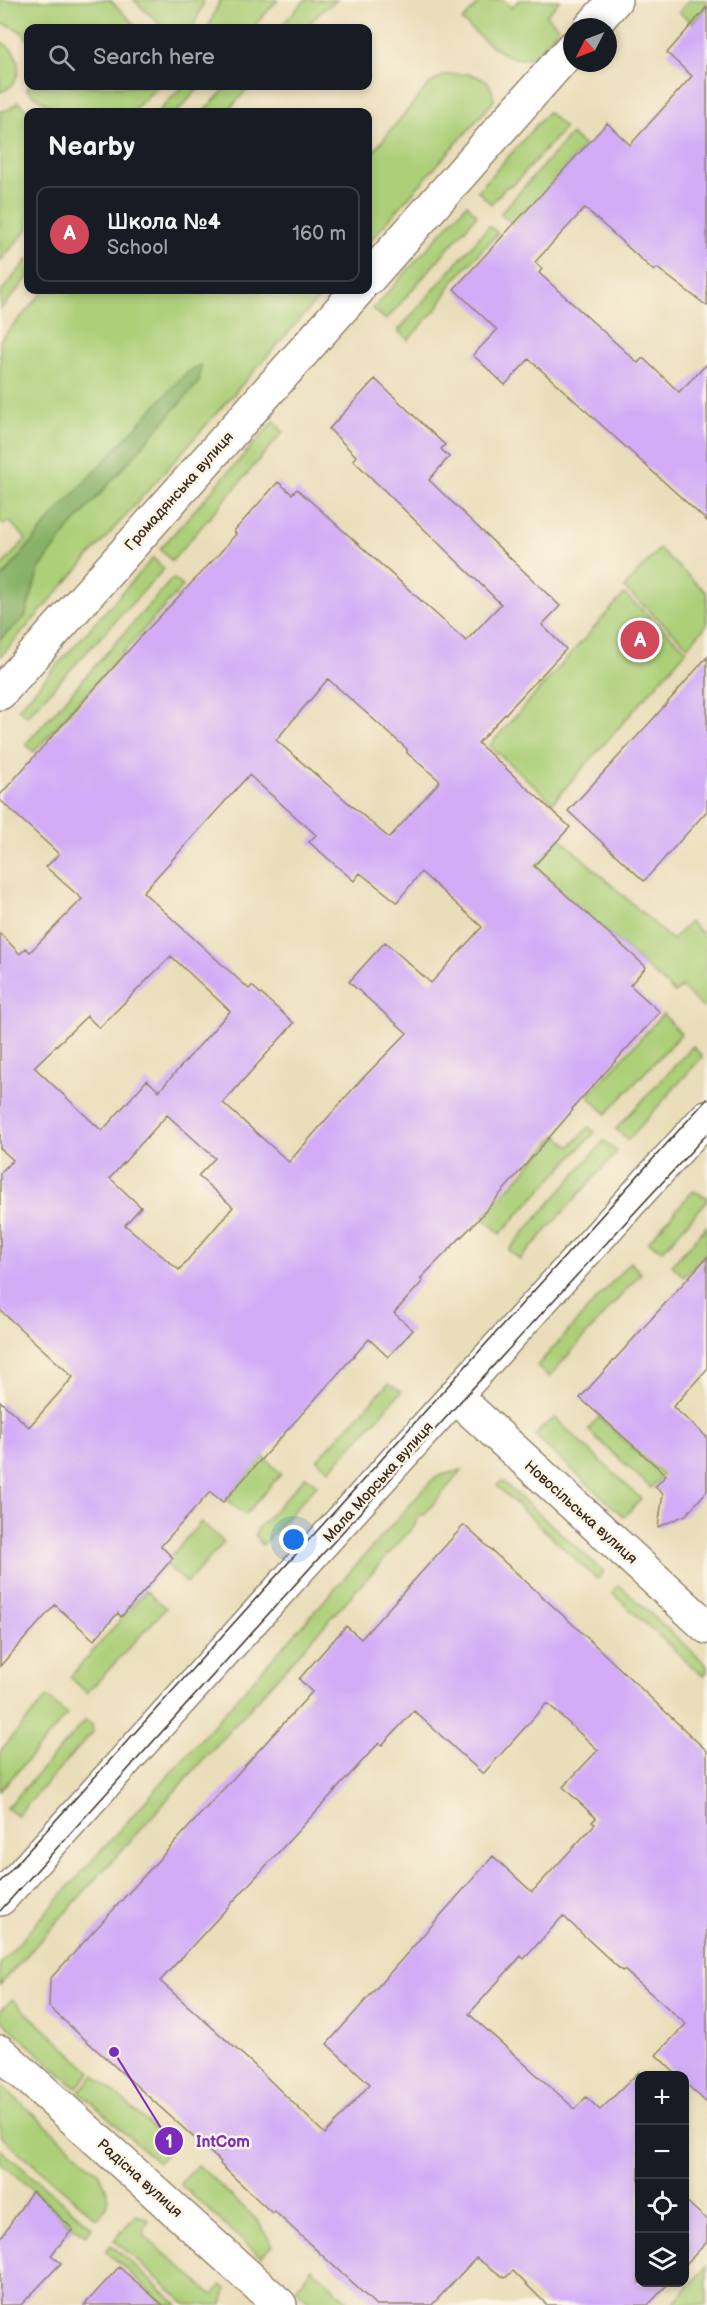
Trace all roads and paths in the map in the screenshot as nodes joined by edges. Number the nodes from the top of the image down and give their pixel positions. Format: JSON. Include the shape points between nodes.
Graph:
{"nodes":[{"id":1,"x":615,"y":0,"type":"edge"},
{"id":2,"x":599,"y":18,"type":"edge"},
{"id":3,"x":563,"y":58,"type":"edge"},
{"id":4,"x":372,"y":274,"type":"edge"},
{"id":5,"x":354,"y":294,"type":"edge"},
{"id":6,"x":0,"y":693,"type":"edge"},
{"id":7,"x":707,"y":1117,"type":"edge"},
{"id":8,"x":454,"y":1396,"type":"junction"},
{"id":9,"x":707,"y":1627,"type":"edge"},
{"id":10,"x":0,"y":1899,"type":"edge"},
{"id":11,"x":0,"y":2052,"type":"edge"},
{"id":12,"x":280,"y":2305,"type":"edge"}],
"edges":[{"from":1,"to":2,"type":"street"},
{"from":3,"to":4,"type":"street"},
{"from":5,"to":6,"type":"street","name":"Громадянська вулиця"},
{"from":7,"to":8,"type":"street","name":"Мала Морська вулиця"},
{"from":8,"to":9,"type":"street","name":"Новосільська вулиця"},
{"from":8,"to":10,"type":"street","name":"Мала Морська вулиця"},
{"from":11,"to":12,"type":"street","name":"Радісна вулиця"}]}
